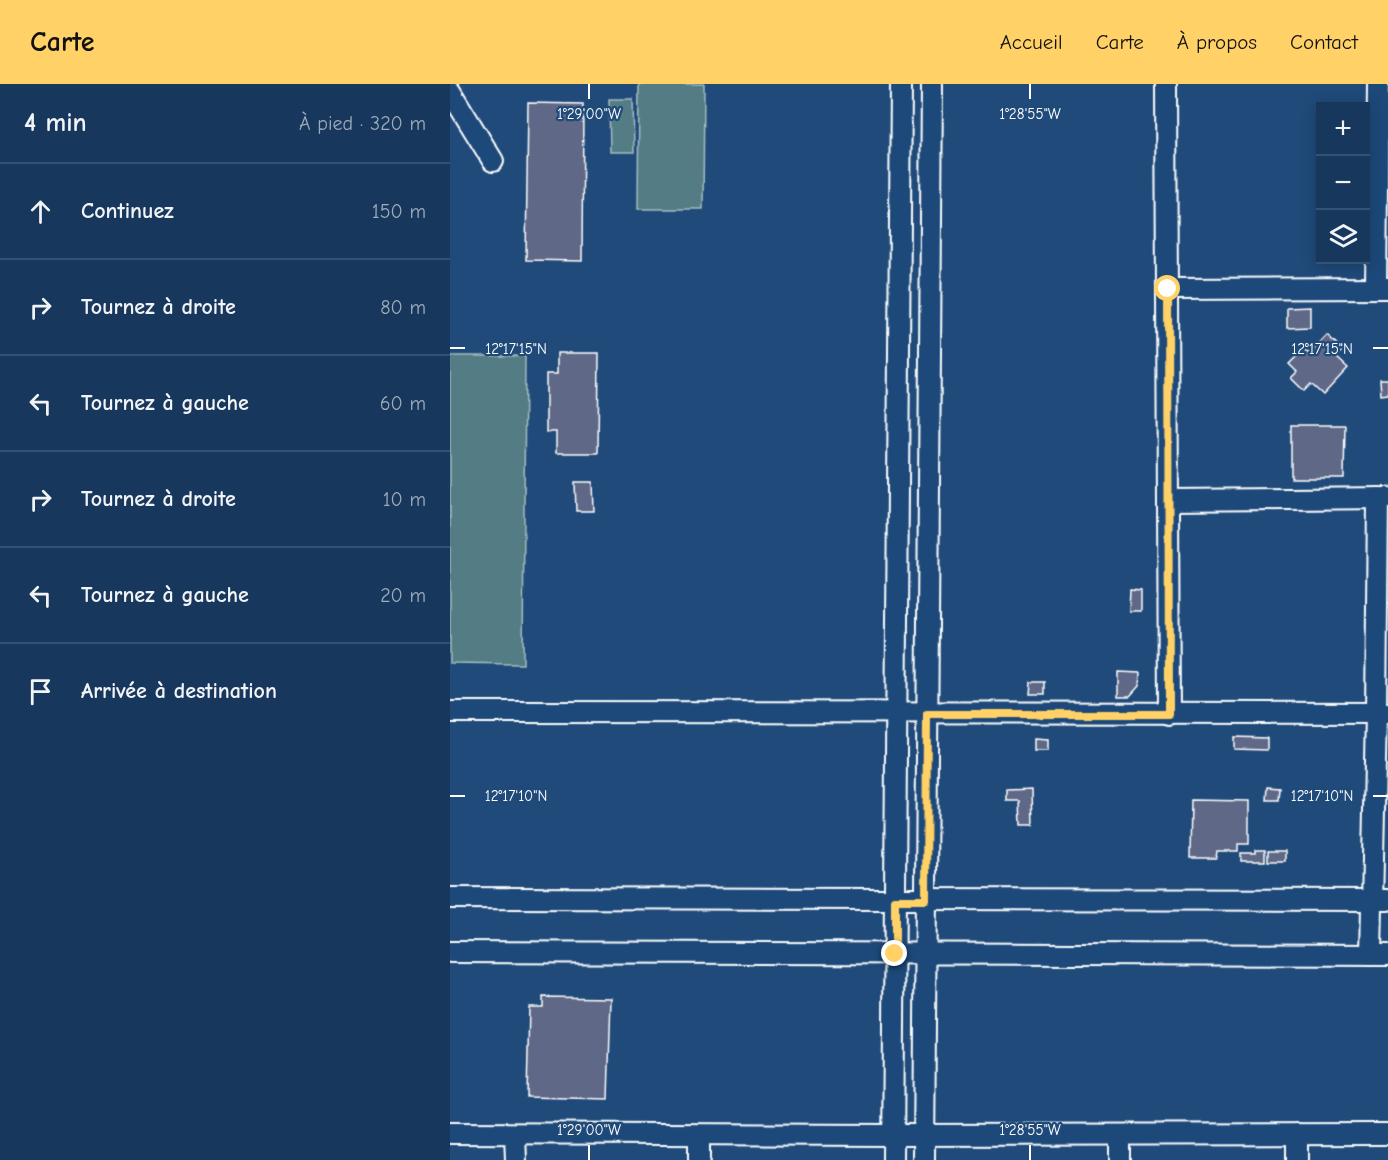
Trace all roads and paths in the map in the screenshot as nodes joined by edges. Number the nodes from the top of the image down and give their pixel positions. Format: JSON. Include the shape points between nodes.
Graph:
{"nodes":[{"id":1,"x":901,"y":84,"type":"edge"},
{"id":2,"x":932,"y":84,"type":"edge"},
{"id":3,"x":1166,"y":84,"type":"edge"},
{"id":4,"x":1378,"y":84,"type":"edge"},
{"id":5,"x":450,"y":91,"type":"edge"},
{"id":6,"x":493,"y":161,"type":"dead end"},
{"id":7,"x":1382,"y":288,"type":"edge"},
{"id":8,"x":1168,"y":289,"type":"junction"},
{"id":9,"x":1383,"y":498,"type":"edge"},
{"id":10,"x":1169,"y":500,"type":"junction"},
{"id":11,"x":450,"y":712,"type":"edge"},
{"id":12,"x":1382,"y":713,"type":"edge"},
{"id":13,"x":897,"y":714,"type":"junction"},
{"id":14,"x":927,"y":714,"type":"junction"},
{"id":15,"x":1169,"y":714,"type":"junction"},
{"id":16,"x":450,"y":898,"type":"edge"},
{"id":17,"x":895,"y":900,"type":"junction"},
{"id":18,"x":926,"y":900,"type":"junction"},
{"id":19,"x":1380,"y":900,"type":"edge"},
{"id":20,"x":450,"y":952,"type":"edge"},
{"id":21,"x":895,"y":954,"type":"junction"},
{"id":22,"x":925,"y":954,"type":"junction"},
{"id":23,"x":1379,"y":955,"type":"edge"},
{"id":24,"x":450,"y":1133,"type":"edge"},
{"id":25,"x":515,"y":1134,"type":"junction"},
{"id":26,"x":1297,"y":1134,"type":"junction"},
{"id":27,"x":1388,"y":1134,"type":"edge"},
{"id":28,"x":699,"y":1135,"type":"junction"},
{"id":29,"x":893,"y":1135,"type":"junction"},
{"id":30,"x":924,"y":1135,"type":"junction"},
{"id":31,"x":1120,"y":1135,"type":"junction"},
{"id":32,"x":516,"y":1160,"type":"edge"},
{"id":33,"x":699,"y":1160,"type":"edge"},
{"id":34,"x":893,"y":1160,"type":"edge"},
{"id":35,"x":924,"y":1160,"type":"edge"},
{"id":36,"x":1120,"y":1160,"type":"edge"},
{"id":37,"x":1297,"y":1160,"type":"edge"}],
"edges":[{"from":1,"to":13,"type":"street"},
{"from":2,"to":14,"type":"street"},
{"from":3,"to":8,"type":"street"},
{"from":4,"to":7,"type":"street"},
{"from":5,"to":6,"type":"street"},
{"from":7,"to":8,"type":"street"},
{"from":8,"to":10,"type":"street"},
{"from":9,"to":10,"type":"street"},
{"from":9,"to":12,"type":"street"},
{"from":10,"to":15,"type":"street"},
{"from":11,"to":13,"type":"street"},
{"from":12,"to":15,"type":"street"},
{"from":12,"to":19,"type":"street"},
{"from":13,"to":14,"type":"street"},
{"from":13,"to":17,"type":"street"},
{"from":14,"to":15,"type":"street"},
{"from":14,"to":18,"type":"street"},
{"from":16,"to":17,"type":"street"},
{"from":17,"to":18,"type":"street"},
{"from":17,"to":21,"type":"street"},
{"from":18,"to":19,"type":"street"},
{"from":18,"to":22,"type":"street"},
{"from":19,"to":23,"type":"street"},
{"from":20,"to":21,"type":"street"},
{"from":21,"to":22,"type":"street"},
{"from":21,"to":29,"type":"street"},
{"from":22,"to":23,"type":"street"},
{"from":22,"to":30,"type":"street"},
{"from":24,"to":25,"type":"street"},
{"from":25,"to":28,"type":"street"},
{"from":25,"to":32,"type":"street"},
{"from":26,"to":27,"type":"street"},
{"from":26,"to":31,"type":"street"},
{"from":26,"to":37,"type":"street"},
{"from":28,"to":29,"type":"street"},
{"from":28,"to":33,"type":"street"},
{"from":29,"to":30,"type":"street"},
{"from":29,"to":34,"type":"street"},
{"from":30,"to":31,"type":"street"},
{"from":30,"to":35,"type":"street"},
{"from":31,"to":36,"type":"street"}]}
